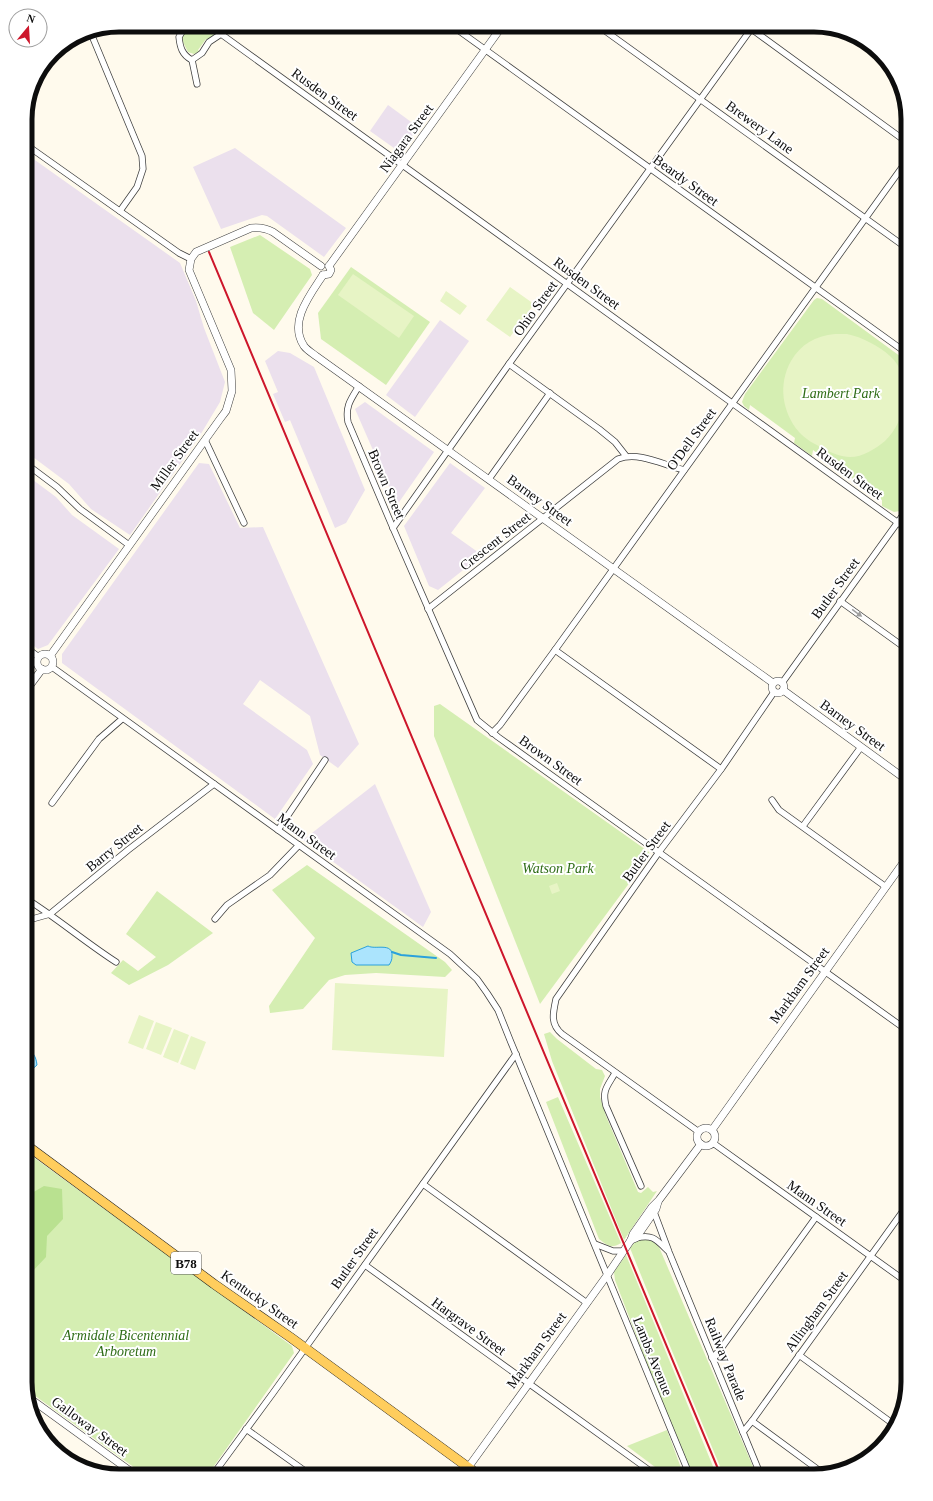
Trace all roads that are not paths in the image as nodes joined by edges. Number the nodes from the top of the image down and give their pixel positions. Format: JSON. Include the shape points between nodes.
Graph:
{"nodes":[{"id":1,"x":182,"y":32,"type":"edge"},
{"id":2,"x":460,"y":32,"type":"edge"},
{"id":3,"x":498,"y":32,"type":"edge"},
{"id":4,"x":607,"y":32,"type":"edge"},
{"id":5,"x":746,"y":32,"type":"edge"},
{"id":6,"x":758,"y":32,"type":"edge"},
{"id":7,"x":220,"y":34,"type":"joint"},
{"id":8,"x":92,"y":37,"type":"edge"},
{"id":9,"x":485,"y":50,"type":"junction"},
{"id":10,"x":192,"y":60,"type":"junction"},
{"id":11,"x":197,"y":84,"type":"dead end"},
{"id":12,"x":700,"y":99,"type":"junction"},
{"id":13,"x":901,"y":138,"type":"edge"},
{"id":14,"x":32,"y":149,"type":"edge"},
{"id":15,"x":403,"y":165,"type":"junction"},
{"id":16,"x":901,"y":168,"type":"edge"},
{"id":17,"x":650,"y":169,"type":"junction"},
{"id":18,"x":120,"y":211,"type":"junction"},
{"id":19,"x":865,"y":218,"type":"junction"},
{"id":20,"x":901,"y":244,"type":"edge"},
{"id":21,"x":190,"y":259,"type":"junction"},
{"id":22,"x":321,"y":266,"type":"junction"},
{"id":23,"x":329,"y":266,"type":"junction"},
{"id":24,"x":323,"y":275,"type":"junction"},
{"id":25,"x":567,"y":284,"type":"junction"},
{"id":26,"x":815,"y":288,"type":"junction"},
{"id":27,"x":299,"y":332,"type":"joint"},
{"id":28,"x":901,"y":349,"type":"edge"},
{"id":29,"x":510,"y":364,"type":"junction"},
{"id":30,"x":359,"y":386,"type":"junction"},
{"id":31,"x":550,"y":393,"type":"junction"},
{"id":32,"x":732,"y":403,"type":"junction"},
{"id":33,"x":205,"y":440,"type":"junction"},
{"id":34,"x":448,"y":450,"type":"junction"},
{"id":35,"x":626,"y":456,"type":"junction"},
{"id":36,"x":32,"y":468,"type":"edge"},
{"id":37,"x":684,"y":470,"type":"junction"},
{"id":38,"x":489,"y":479,"type":"junction"},
{"id":39,"x":901,"y":517,"type":"edge"},
{"id":40,"x":543,"y":518,"type":"junction"},
{"id":41,"x":897,"y":522,"type":"junction"},
{"id":42,"x":244,"y":523,"type":"dead end"},
{"id":43,"x":901,"y":525,"type":"edge"},
{"id":44,"x":393,"y":528,"type":"junction"},
{"id":45,"x":129,"y":545,"type":"junction"},
{"id":46,"x":613,"y":569,"type":"junction"},
{"id":47,"x":840,"y":601,"type":"junction"},
{"id":48,"x":428,"y":609,"type":"junction"},
{"id":49,"x":901,"y":645,"type":"edge"},
{"id":50,"x":555,"y":650,"type":"junction"},
{"id":51,"x":32,"y":652,"type":"edge"},
{"id":52,"x":50,"y":656,"type":"junction"},
{"id":53,"x":39,"y":657,"type":"junction"},
{"id":54,"x":52,"y":667,"type":"junction"},
{"id":55,"x":42,"y":669,"type":"junction"},
{"id":56,"x":32,"y":683,"type":"edge"},
{"id":57,"x":773,"y":683,"type":"junction"},
{"id":58,"x":783,"y":687,"type":"junction"},
{"id":59,"x":774,"y":692,"type":"junction"},
{"id":60,"x":122,"y":719,"type":"junction"},
{"id":61,"x":492,"y":733,"type":"junction"},
{"id":62,"x":861,"y":747,"type":"junction"},
{"id":63,"x":325,"y":760,"type":"dead end"},
{"id":64,"x":721,"y":769,"type":"junction"},
{"id":65,"x":901,"y":776,"type":"edge"},
{"id":66,"x":214,"y":784,"type":"junction"},
{"id":67,"x":772,"y":800,"type":"dead end"},
{"id":68,"x":52,"y":803,"type":"dead end"},
{"id":69,"x":803,"y":826,"type":"junction"},
{"id":70,"x":278,"y":830,"type":"junction"},
{"id":71,"x":299,"y":845,"type":"junction"},
{"id":72,"x":659,"y":852,"type":"junction"},
{"id":73,"x":901,"y":866,"type":"edge"},
{"id":74,"x":886,"y":886,"type":"junction"},
{"id":75,"x":32,"y":902,"type":"edge"},
{"id":76,"x":50,"y":914,"type":"junction"},
{"id":77,"x":215,"y":918,"type":"dead end"},
{"id":78,"x":32,"y":919,"type":"edge"},
{"id":79,"x":116,"y":962,"type":"dead end"},
{"id":80,"x":825,"y":972,"type":"junction"},
{"id":81,"x":901,"y":1026,"type":"edge"},
{"id":82,"x":516,"y":1054,"type":"junction"},
{"id":83,"x":615,"y":1074,"type":"junction"},
{"id":84,"x":712,"y":1130,"type":"junction"},
{"id":85,"x":699,"y":1132,"type":"junction"},
{"id":86,"x":700,"y":1144,"type":"junction"},
{"id":87,"x":713,"y":1144,"type":"junction"},
{"id":88,"x":32,"y":1149,"type":"edge"},
{"id":89,"x":423,"y":1184,"type":"junction"},
{"id":90,"x":641,"y":1186,"type":"dead end"},
{"id":91,"x":659,"y":1200,"type":"junction"},
{"id":92,"x":654,"y":1212,"type":"junction"},
{"id":93,"x":901,"y":1214,"type":"edge"},
{"id":94,"x":816,"y":1217,"type":"junction"},
{"id":95,"x":633,"y":1239,"type":"junction"},
{"id":96,"x":595,"y":1244,"type":"junction"},
{"id":97,"x":623,"y":1251,"type":"junction"},
{"id":98,"x":669,"y":1252,"type":"junction"},
{"id":99,"x":871,"y":1256,"type":"junction"},
{"id":100,"x":365,"y":1265,"type":"junction"},
{"id":101,"x":608,"y":1274,"type":"junction"},
{"id":102,"x":901,"y":1277,"type":"edge"},
{"id":103,"x":587,"y":1303,"type":"junction"},
{"id":104,"x":305,"y":1348,"type":"junction"},
{"id":105,"x":799,"y":1355,"type":"junction"},
{"id":106,"x":712,"y":1358,"type":"junction"},
{"id":107,"x":528,"y":1384,"type":"junction"},
{"id":108,"x":34,"y":1401,"type":"edge"},
{"id":109,"x":752,"y":1422,"type":"junction"},
{"id":110,"x":891,"y":1422,"type":"edge"},
{"id":111,"x":246,"y":1429,"type":"junction"},
{"id":112,"x":743,"y":1432,"type":"junction"},
{"id":113,"x":468,"y":1467,"type":"junction"},
{"id":114,"x":127,"y":1469,"type":"edge"},
{"id":115,"x":217,"y":1469,"type":"edge"},
{"id":116,"x":302,"y":1469,"type":"edge"},
{"id":117,"x":471,"y":1469,"type":"edge"},
{"id":118,"x":647,"y":1469,"type":"edge"},
{"id":119,"x":687,"y":1469,"type":"edge"},
{"id":120,"x":758,"y":1469,"type":"edge"},
{"id":121,"x":817,"y":1469,"type":"edge"}],
"edges":[{"from":1,"to":10,"type":"street","via":[[179,37],[180,44],[186,57]]},
{"from":2,"to":9,"type":"street","name":"Beardy Street"},
{"from":3,"to":9,"type":"street","name":"Niagara Street"},
{"from":4,"to":12,"type":"street","name":"Brewery Lane"},
{"from":5,"to":12,"type":"street","name":"Ohio Street"},
{"from":6,"to":13,"type":"street"},
{"from":7,"to":10,"type":"street"},
{"from":7,"to":15,"type":"street","name":"Rusden Street"},
{"from":8,"to":18,"type":"street","via":[[142,156],[144,169],[137,187]]},
{"from":9,"to":15,"type":"street","name":"Niagara Street"},
{"from":9,"to":17,"type":"street","name":"Beardy Street"},
{"from":10,"to":11,"type":"street"},
{"from":12,"to":17,"type":"street","name":"Ohio Street"},
{"from":12,"to":19,"type":"street","name":"Brewery Lane"},
{"from":14,"to":18,"type":"street"},
{"from":15,"to":23,"type":"street","name":"Niagara Street"},
{"from":15,"to":25,"type":"street","name":"Rusden Street"},
{"from":16,"to":19,"type":"street","name":"O'Dell Street"},
{"from":17,"to":25,"type":"street","name":"Ohio Street"},
{"from":17,"to":26,"type":"street","name":"Beardy Street"},
{"from":18,"to":21,"type":"street"},
{"from":19,"to":20,"type":"street","name":"Brewery Lane"},
{"from":19,"to":26,"type":"street","name":"O'Dell Street"},
{"from":21,"to":22,"type":"street","via":[[204,248],[259,227],[273,232]]},
{"from":21,"to":33,"type":"street","name":"Miller Street","via":[[189,270],[228,362],[232,380],[232,391],[226,411]]},
{"from":22,"to":23,"type":"street"},
{"from":22,"to":24,"type":"street","via":[[320,271]]},
{"from":23,"to":24,"type":"street","name":"Niagara Street","via":[[329,274]]},
{"from":24,"to":27,"type":"street","name":"Niagara Street","via":[[300,314]]},
{"from":25,"to":29,"type":"street","name":"Ohio Street"},
{"from":25,"to":32,"type":"street","name":"Rusden Street"},
{"from":26,"to":28,"type":"street","name":"Beardy Street"},
{"from":26,"to":32,"type":"street","name":"O'Dell Street"},
{"from":27,"to":30,"type":"street","name":"Barney Street","via":[[304,346]]},
{"from":29,"to":31,"type":"street"},
{"from":29,"to":34,"type":"street","name":"Ohio Street"},
{"from":30,"to":34,"type":"street","name":"Barney Street"},
{"from":30,"to":44,"type":"street","name":"Brown Street","via":[[346,412],[348,422]]},
{"from":31,"to":35,"type":"street","via":[[615,442]]},
{"from":31,"to":38,"type":"street"},
{"from":32,"to":37,"type":"street","name":"O'Dell Street"},
{"from":32,"to":41,"type":"street","name":"Rusden Street"},
{"from":33,"to":42,"type":"street"},
{"from":33,"to":45,"type":"street","name":"Miller Street"},
{"from":34,"to":38,"type":"street","name":"Barney Street"},
{"from":34,"to":44,"type":"street","name":"Ohio Street"},
{"from":35,"to":37,"type":"street","via":[[636,456]]},
{"from":35,"to":40,"type":"street","name":"Crescent Street","via":[[612,463]]},
{"from":36,"to":45,"type":"street","via":[[58,487],[80,509]]},
{"from":37,"to":46,"type":"street","name":"O'Dell Street"},
{"from":38,"to":40,"type":"street","name":"Barney Street"},
{"from":39,"to":41,"type":"street","name":"Butler Street"},
{"from":40,"to":46,"type":"street","name":"Barney Street"},
{"from":40,"to":48,"type":"street","name":"Crescent Street"},
{"from":41,"to":43,"type":"street","name":"Rusden Street"},
{"from":41,"to":47,"type":"street","name":"Butler Street"},
{"from":44,"to":48,"type":"street","name":"Brown Street"},
{"from":45,"to":52,"type":"street","name":"Miller Street"},
{"from":46,"to":50,"type":"street","name":"O'Dell Street"},
{"from":46,"to":57,"type":"street","name":"Barney Street"},
{"from":47,"to":49,"type":"street","one_way":true},
{"from":47,"to":58,"type":"street","name":"Butler Street"},
{"from":48,"to":61,"type":"street","name":"Brown Street","via":[[477,720]]},
{"from":50,"to":61,"type":"street","name":"O'Dell Street"},
{"from":50,"to":64,"type":"street"},
{"from":51,"to":53,"type":"street"},
{"from":52,"to":53,"type":"street"},
{"from":52,"to":54,"type":"street","via":[[53,661]]},
{"from":53,"to":55,"type":"street","via":[[37,664]]},
{"from":54,"to":55,"type":"street"},
{"from":54,"to":60,"type":"street","name":"Mann Street"},
{"from":55,"to":56,"type":"street"},
{"from":57,"to":58,"type":"street","via":[[779,681]]},
{"from":57,"to":59,"type":"street"},
{"from":58,"to":59,"type":"street","via":[[780,693]]},
{"from":58,"to":62,"type":"street","name":"Barney Street"},
{"from":59,"to":64,"type":"street","name":"Butler Street"},
{"from":60,"to":66,"type":"street","name":"Mann Street"},
{"from":60,"to":68,"type":"street","via":[[99,739]]},
{"from":61,"to":72,"type":"street","name":"Brown Street"},
{"from":62,"to":65,"type":"street","name":"Barney Street"},
{"from":62,"to":69,"type":"street"},
{"from":63,"to":70,"type":"street"},
{"from":64,"to":72,"type":"street","name":"Butler Street"},
{"from":66,"to":70,"type":"street","name":"Mann Street"},
{"from":66,"to":76,"type":"street","name":"Barry Street"},
{"from":67,"to":69,"type":"street","via":[[779,810]]},
{"from":69,"to":74,"type":"street"},
{"from":70,"to":71,"type":"street","name":"Mann Street"},
{"from":71,"to":77,"type":"street","via":[[270,875],[227,905]]},
{"from":71,"to":82,"type":"street","name":"Mann Street","via":[[450,954],[478,979],[498,1010]]},
{"from":72,"to":80,"type":"street","name":"Brown Street"},
{"from":72,"to":83,"type":"street","name":"Butler Street","via":[[556,999],[552,1015],[555,1029]]},
{"from":73,"to":74,"type":"street","name":"Markham Street"},
{"from":74,"to":80,"type":"street","name":"Markham Street"},
{"from":75,"to":76,"type":"street"},
{"from":76,"to":78,"type":"street","name":"Barry Street"},
{"from":76,"to":79,"type":"street"},
{"from":80,"to":81,"type":"street","name":"Brown Street"},
{"from":80,"to":84,"type":"street","name":"Markham Street"},
{"from":82,"to":89,"type":"street","name":"Butler Street"},
{"from":82,"to":96,"type":"street","name":"Lambs Avenue"},
{"from":83,"to":85,"type":"street"},
{"from":83,"to":90,"type":"street","via":[[605,1091],[606,1106]]},
{"from":84,"to":85,"type":"street","via":[[703,1129]]},
{"from":84,"to":87,"type":"street","via":[[715,1138]]},
{"from":85,"to":86,"type":"street"},
{"from":86,"to":87,"type":"street"},
{"from":86,"to":91,"type":"street","name":"Markham Street"},
{"from":87,"to":94,"type":"street","name":"Mann Street"},
{"from":88,"to":104,"type":"main road","name":"Kentucky Street","number":"B78"},
{"from":89,"to":100,"type":"street","name":"Butler Street"},
{"from":89,"to":103,"type":"street"},
{"from":91,"to":92,"type":"street","name":"Markham Street"},
{"from":91,"to":95,"type":"street","name":"Markham Street","via":[[632,1234]]},
{"from":92,"to":95,"type":"street","name":"Markham Street"},
{"from":92,"to":98,"type":"street","name":"Railway Parade"},
{"from":93,"to":99,"type":"street","name":"Allingham Street"},
{"from":94,"to":99,"type":"street","name":"Mann Street"},
{"from":94,"to":106,"type":"street"},
{"from":95,"to":97,"type":"street","name":"Markham Street"},
{"from":95,"to":98,"type":"street","name":"Railway Parade","via":[[644,1236],[653,1238]]},
{"from":96,"to":97,"type":"street","via":[[614,1251]]},
{"from":96,"to":101,"type":"street","name":"Lambs Avenue"},
{"from":97,"to":101,"type":"street","name":"Markham Street"},
{"from":98,"to":106,"type":"street","name":"Railway Parade"},
{"from":99,"to":102,"type":"street","name":"Mann Street"},
{"from":99,"to":105,"type":"street","name":"Allingham Street"},
{"from":100,"to":104,"type":"street","name":"Butler Street"},
{"from":100,"to":107,"type":"street","name":"Hargrave Street"},
{"from":101,"to":103,"type":"street","name":"Markham Street"},
{"from":101,"to":119,"type":"street","name":"Lambs Avenue"},
{"from":103,"to":107,"type":"street","name":"Markham Street"},
{"from":104,"to":111,"type":"street","name":"Butler Street"},
{"from":104,"to":113,"type":"main road","name":"Kentucky Street","number":"B78"},
{"from":105,"to":109,"type":"street","name":"Allingham Street"},
{"from":105,"to":110,"type":"street"},
{"from":106,"to":112,"type":"street","name":"Railway Parade"},
{"from":107,"to":113,"type":"street","name":"Markham Street"},
{"from":107,"to":118,"type":"street","name":"Hargrave Street"},
{"from":108,"to":114,"type":"street","name":"Galloway Street"},
{"from":109,"to":112,"type":"street","name":"Allingham Street"},
{"from":109,"to":121,"type":"street"},
{"from":111,"to":115,"type":"street","name":"Butler Street"},
{"from":111,"to":116,"type":"street"},
{"from":112,"to":120,"type":"street","name":"Railway Parade"},
{"from":113,"to":117,"type":"main road","name":"Kentucky Street","number":"B78"}]}
